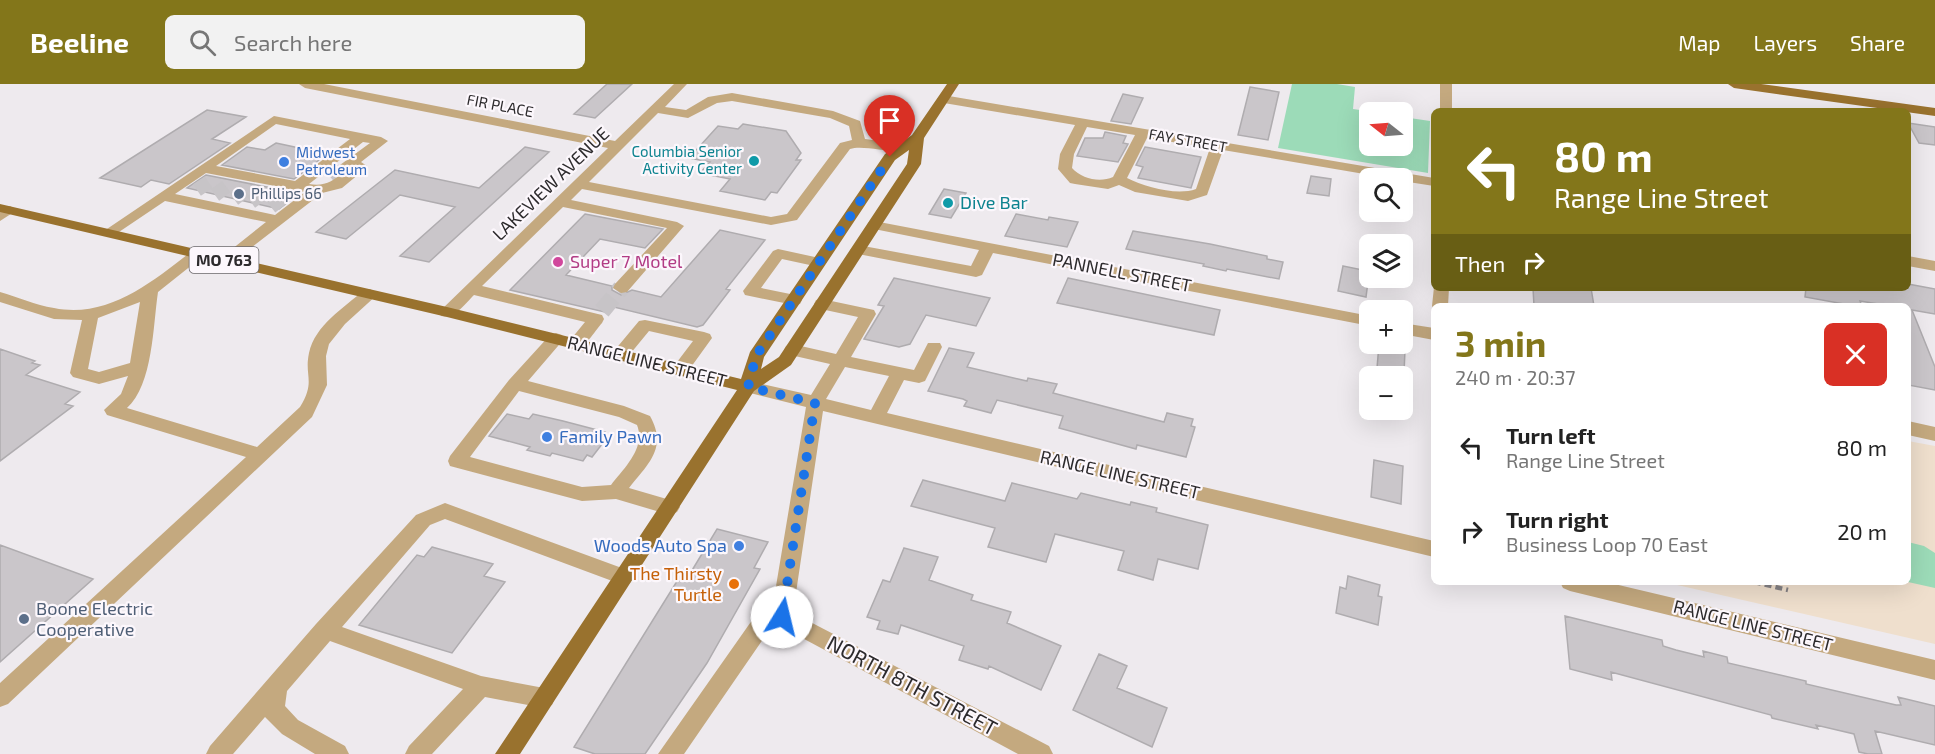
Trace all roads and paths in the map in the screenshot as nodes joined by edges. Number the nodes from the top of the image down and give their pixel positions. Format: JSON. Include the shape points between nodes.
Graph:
{"nodes":[{"id":1,"x":305,"y":84,"type":"edge"},
{"id":2,"x":681,"y":84,"type":"edge"},
{"id":3,"x":954,"y":84,"type":"edge"},
{"id":4,"x":1446,"y":84,"type":"edge"},
{"id":5,"x":1734,"y":84,"type":"edge"},
{"id":6,"x":943,"y":99,"type":"junction"},
{"id":7,"x":1446,"y":108,"type":"edge"},
{"id":8,"x":1906,"y":108,"type":"edge"},
{"id":9,"x":656,"y":109,"type":"junction"},
{"id":10,"x":1911,"y":109,"type":"edge"},
{"id":11,"x":1935,"y":112,"type":"edge"},
{"id":12,"x":1083,"y":123,"type":"junction"},
{"id":13,"x":1143,"y":133,"type":"junction"},
{"id":14,"x":361,"y":137,"type":"junction"},
{"id":15,"x":917,"y":138,"type":"junction"},
{"id":16,"x":859,"y":142,"type":"junction"},
{"id":17,"x":619,"y":146,"type":"junction"},
{"id":18,"x":1218,"y":146,"type":"junction"},
{"id":19,"x":903,"y":148,"type":"junction"},
{"id":20,"x":362,"y":155,"type":"junction"},
{"id":21,"x":345,"y":168,"type":"tunnel mouth"},
{"id":22,"x":332,"y":179,"type":"tunnel mouth"},
{"id":23,"x":1119,"y":180,"type":"junction"},
{"id":24,"x":1431,"y":182,"type":"edge"},
{"id":25,"x":579,"y":184,"type":"junction"},
{"id":26,"x":298,"y":186,"type":"junction"},
{"id":27,"x":229,"y":189,"type":"junction"},
{"id":28,"x":318,"y":190,"type":"junction"},
{"id":29,"x":162,"y":196,"type":"junction"},
{"id":30,"x":285,"y":196,"type":"tunnel mouth"},
{"id":31,"x":561,"y":202,"type":"junction"},
{"id":32,"x":3,"y":212,"type":"edge"},
{"id":33,"x":274,"y":214,"type":"junction"},
{"id":34,"x":874,"y":225,"type":"junction"},
{"id":35,"x":108,"y":233,"type":"junction"},
{"id":36,"x":989,"y":246,"type":"junction"},
{"id":37,"x":858,"y":250,"type":"junction"},
{"id":38,"x":197,"y":254,"type":"junction"},
{"id":39,"x":225,"y":261,"type":"junction"},
{"id":40,"x":819,"y":262,"type":"junction"},
{"id":41,"x":1911,"y":262,"type":"edge"},
{"id":42,"x":1935,"y":266,"type":"edge"},
{"id":43,"x":621,"y":288,"type":"tunnel mouth"},
{"id":44,"x":472,"y":289,"type":"junction"},
{"id":45,"x":150,"y":291,"type":"junction"},
{"id":46,"x":370,"y":294,"type":"junction"},
{"id":47,"x":0,"y":297,"type":"edge"},
{"id":48,"x":794,"y":300,"type":"junction"},
{"id":49,"x":822,"y":304,"type":"junction"},
{"id":50,"x":447,"y":312,"type":"junction"},
{"id":51,"x":91,"y":314,"type":"junction"},
{"id":52,"x":1359,"y":319,"type":"edge"},
{"id":53,"x":1413,"y":330,"type":"edge"},
{"id":54,"x":1431,"y":333,"type":"edge"},
{"id":55,"x":556,"y":339,"type":"junction"},
{"id":56,"x":575,"y":344,"type":"junction"},
{"id":57,"x":934,"y":347,"type":"dead end"},
{"id":58,"x":792,"y":350,"type":"junction"},
{"id":59,"x":620,"y":355,"type":"junction"},
{"id":60,"x":840,"y":361,"type":"junction"},
{"id":61,"x":138,"y":367,"type":"junction"},
{"id":62,"x":680,"y":370,"type":"junction"},
{"id":63,"x":899,"y":373,"type":"junction"},
{"id":64,"x":515,"y":384,"type":"junction"},
{"id":65,"x":748,"y":387,"type":"junction"},
{"id":66,"x":815,"y":403,"type":"junction"},
{"id":67,"x":876,"y":418,"type":"junction"},
{"id":68,"x":1911,"y":429,"type":"edge"},
{"id":69,"x":1935,"y":434,"type":"edge"},
{"id":70,"x":261,"y":455,"type":"junction"},
{"id":71,"x":616,"y":492,"type":"junction"},
{"id":72,"x":670,"y":507,"type":"junction"},
{"id":73,"x":1431,"y":548,"type":"edge"},
{"id":74,"x":623,"y":577,"type":"junction"},
{"id":75,"x":1582,"y":585,"type":"edge"},
{"id":76,"x":1767,"y":585,"type":"edge"},
{"id":77,"x":1788,"y":590,"type":"dead end"},
{"id":78,"x":782,"y":617,"type":"junction"},
{"id":79,"x":324,"y":630,"type":"junction"},
{"id":80,"x":1935,"y":670,"type":"edge"},
{"id":81,"x":481,"y":686,"type":"junction"},
{"id":82,"x":276,"y":687,"type":"junction"},
{"id":83,"x":0,"y":697,"type":"edge"},
{"id":84,"x":544,"y":698,"type":"junction"},
{"id":85,"x":218,"y":754,"type":"edge"},
{"id":86,"x":338,"y":754,"type":"edge"},
{"id":87,"x":417,"y":754,"type":"edge"},
{"id":88,"x":507,"y":754,"type":"edge"},
{"id":89,"x":670,"y":754,"type":"edge"},
{"id":90,"x":1041,"y":754,"type":"edge"}],
"edges":[{"from":1,"to":17,"type":"street","name":"FIR PLACE"},
{"from":2,"to":9,"type":"street","name":"LAKEVIEW AVENUE"},
{"from":3,"to":6,"type":"main road"},
{"from":4,"to":7,"type":"street"},
{"from":5,"to":8,"type":"main road"},
{"from":6,"to":12,"type":"street","name":"FAY STREET"},
{"from":6,"to":15,"type":"main road"},
{"from":9,"to":16,"type":"street","via":[[688,114],[713,100],[732,97],[833,115],[855,124]]},
{"from":9,"to":17,"type":"street","name":"LAKEVIEW AVENUE"},
{"from":10,"to":11,"type":"main road"},
{"from":12,"to":13,"type":"street","name":"FAY STREET"},
{"from":12,"to":23,"type":"street","via":[[1067,154],[1065,169],[1075,180],[1108,185]]},
{"from":13,"to":18,"type":"street","name":"FAY STREET"},
{"from":13,"to":23,"type":"street"},
{"from":14,"to":20,"type":"street","via":[[381,141]]},
{"from":14,"to":26,"type":"street"},
{"from":14,"to":27,"type":"street","via":[[274,120]]},
{"from":15,"to":19,"type":"main road"},
{"from":15,"to":34,"type":"main road","via":[[914,164]]},
{"from":16,"to":19,"type":"street"},
{"from":16,"to":25,"type":"street","via":[[845,146],[792,217],[771,221]]},
{"from":17,"to":25,"type":"street","name":"LAKEVIEW AVENUE"},
{"from":18,"to":23,"type":"street","via":[[1202,192],[1188,197],[1135,188]]},
{"from":18,"to":24,"type":"street","name":"FAY STREET"},
{"from":19,"to":40,"type":"main road","via":[[890,157]]},
{"from":20,"to":21,"type":"street"},
{"from":20,"to":28,"type":"street","via":[[363,164],[336,184]]},
{"from":22,"to":28,"type":"street"},
{"from":25,"to":31,"type":"street","name":"LAKEVIEW AVENUE"},
{"from":26,"to":27,"type":"street","via":[[278,182]]},
{"from":26,"to":28,"type":"street"},
{"from":26,"to":30,"type":"street"},
{"from":27,"to":29,"type":"street"},
{"from":27,"to":29,"type":"street","via":[[183,200]]},
{"from":27,"to":33,"type":"street","via":[[258,216]]},
{"from":28,"to":33,"type":"street"},
{"from":29,"to":35,"type":"street"},
{"from":31,"to":43,"type":"street","via":[[677,226]]},
{"from":31,"to":44,"type":"street","name":"LAKEVIEW AVENUE"},
{"from":32,"to":35,"type":"main road","name":"RANGE LINE STREET","number":"MO 763"},
{"from":33,"to":39,"type":"street"},
{"from":34,"to":36,"type":"street","name":"PANNELL STREET"},
{"from":34,"to":37,"type":"main road"},
{"from":35,"to":38,"type":"main road","name":"RANGE LINE STREET","number":"MO 763"},
{"from":36,"to":37,"type":"street","via":[[976,272]]},
{"from":36,"to":52,"type":"street","name":"PANNELL STREET"},
{"from":37,"to":49,"type":"main road"},
{"from":38,"to":39,"type":"main road","name":"RANGE LINE STREET","number":"MO 763"},
{"from":38,"to":45,"type":"street"},
{"from":39,"to":46,"type":"main road","name":"RANGE LINE STREET","number":"MO 763"},
{"from":40,"to":48,"type":"main road"},
{"from":40,"to":48,"type":"street","via":[[778,254],[751,291]]},
{"from":41,"to":42,"type":"street"},
{"from":44,"to":50,"type":"street","name":"LAKEVIEW AVENUE"},
{"from":44,"to":56,"type":"street","via":[[599,315]]},
{"from":45,"to":51,"type":"street"},
{"from":45,"to":61,"type":"street"},
{"from":46,"to":50,"type":"main road","name":"RANGE LINE STREET","number":"MO 763"},
{"from":46,"to":70,"type":"street","via":[[321,342],[315,396],[306,412]]},
{"from":47,"to":51,"type":"street","via":[[60,315]]},
{"from":48,"to":65,"type":"main road","via":[[756,356]]},
{"from":49,"to":58,"type":"main road"},
{"from":49,"to":60,"type":"street","via":[[868,314]]},
{"from":50,"to":55,"type":"main road","name":"RANGE LINE STREET","number":"MO 763"},
{"from":51,"to":61,"type":"street","via":[[79,372],[99,378]]},
{"from":53,"to":54,"type":"street"},
{"from":55,"to":56,"type":"main road","name":"RANGE LINE STREET","number":"MO 763"},
{"from":55,"to":64,"type":"street"},
{"from":56,"to":59,"type":"main road","name":"RANGE LINE STREET","number":"MO 763"},
{"from":57,"to":63,"type":"street","via":[[920,377]]},
{"from":58,"to":60,"type":"street"},
{"from":58,"to":65,"type":"main road","via":[[785,361]]},
{"from":59,"to":62,"type":"main road","name":"RANGE LINE STREET","number":"MO 763"},
{"from":59,"to":62,"type":"street","via":[[645,325],[704,338]]},
{"from":60,"to":63,"type":"street"},
{"from":60,"to":66,"type":"street"},
{"from":61,"to":70,"type":"street","via":[[127,398],[113,410]]},
{"from":62,"to":65,"type":"main road","name":"RANGE LINE STREET","number":"MO 763"},
{"from":63,"to":67,"type":"street"},
{"from":64,"to":71,"type":"street","via":[[624,412],[644,421],[650,435],[645,454]]},
{"from":64,"to":71,"type":"street","via":[[457,461],[582,494]]},
{"from":65,"to":66,"type":"street","name":"RANGE LINE STREET"},
{"from":65,"to":72,"type":"main road"},
{"from":66,"to":67,"type":"street","name":"RANGE LINE STREET"},
{"from":66,"to":78,"type":"street"},
{"from":67,"to":73,"type":"street","name":"RANGE LINE STREET"},
{"from":68,"to":69,"type":"street"},
{"from":70,"to":83,"type":"street"},
{"from":71,"to":72,"type":"street"},
{"from":72,"to":74,"type":"main road"},
{"from":74,"to":79,"type":"street","via":[[444,511],[423,520]]},
{"from":74,"to":84,"type":"main road"},
{"from":75,"to":80,"type":"street","name":"RANGE LINE STREET"},
{"from":76,"to":77,"type":"path"},
{"from":78,"to":89,"type":"street","via":[[762,622]]},
{"from":78,"to":90,"type":"street","name":"NORTH 8TH STREET"},
{"from":79,"to":81,"type":"street"},
{"from":79,"to":82,"type":"street"},
{"from":81,"to":84,"type":"street"},
{"from":81,"to":87,"type":"street"},
{"from":82,"to":85,"type":"street"},
{"from":82,"to":86,"type":"street","via":[[273,710],[290,726]]},
{"from":84,"to":88,"type":"main road"}]}
